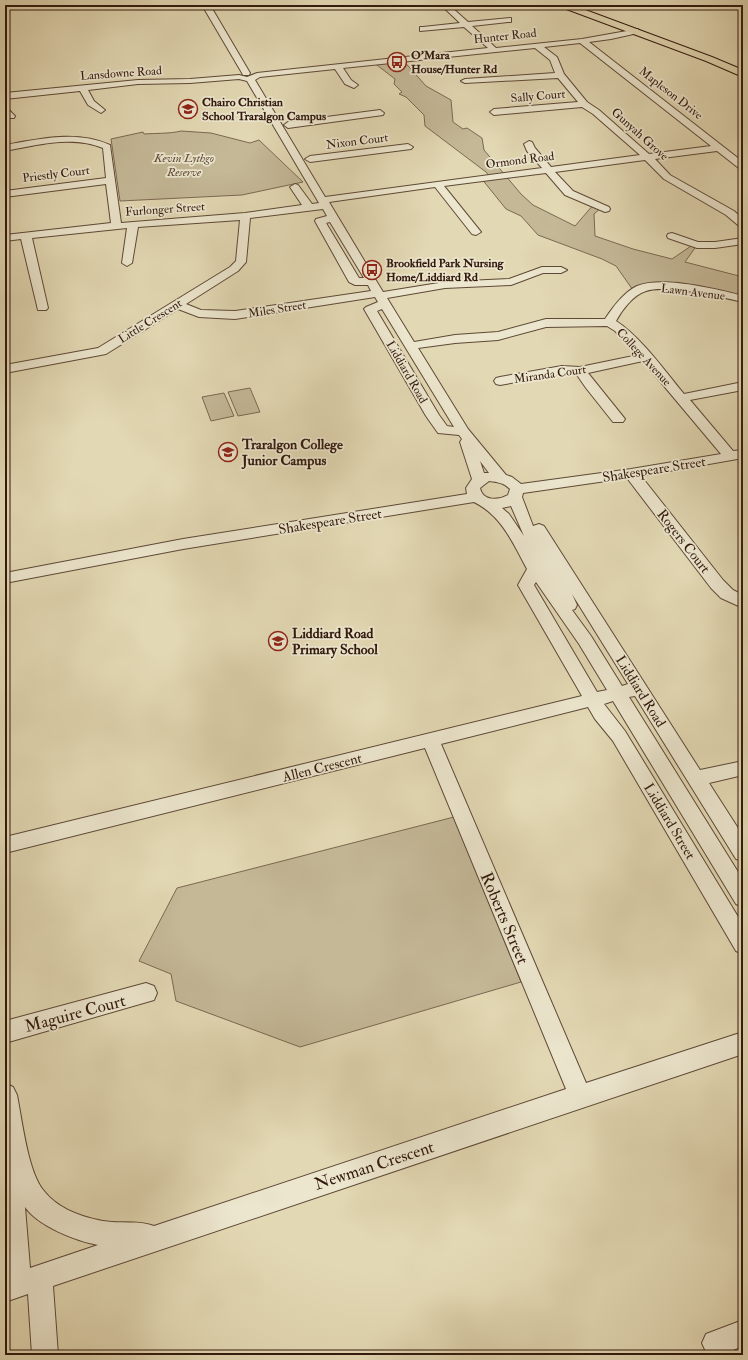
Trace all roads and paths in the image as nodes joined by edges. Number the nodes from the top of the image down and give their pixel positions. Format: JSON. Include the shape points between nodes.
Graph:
{"nodes":[{"id":1,"x":206,"y":5,"type":"edge"},
{"id":2,"x":399,"y":5,"type":"edge"},
{"id":3,"x":404,"y":5,"type":"edge"},
{"id":4,"x":445,"y":5,"type":"edge"},
{"id":5,"x":564,"y":5,"type":"edge"},
{"id":6,"x":508,"y":20,"type":"dead end"},
{"id":7,"x":466,"y":24,"type":"junction"},
{"id":8,"x":423,"y":28,"type":"dead end"},
{"id":9,"x":635,"y":31,"type":"junction"},
{"id":10,"x":582,"y":41,"type":"junction"},
{"id":11,"x":536,"y":45,"type":"junction"},
{"id":12,"x":493,"y":49,"type":"junction"},
{"id":13,"x":337,"y":66,"type":"junction"},
{"id":14,"x":743,"y":74,"type":"edge"},
{"id":15,"x":560,"y":75,"type":"junction"},
{"id":16,"x":251,"y":77,"type":"junction"},
{"id":17,"x":465,"y":81,"type":"dead end"},
{"id":18,"x":354,"y":85,"type":"dead end"},
{"id":19,"x":82,"y":88,"type":"junction"},
{"id":20,"x":5,"y":96,"type":"edge"},
{"id":21,"x":584,"y":104,"type":"junction"},
{"id":22,"x":101,"y":110,"type":"dead end"},
{"id":23,"x":494,"y":112,"type":"dead end"},
{"id":24,"x":380,"y":113,"type":"dead end"},
{"id":25,"x":288,"y":125,"type":"junction"},
{"id":26,"x":299,"y":142,"type":"dead end"},
{"id":27,"x":529,"y":144,"type":"dead end"},
{"id":28,"x":408,"y":147,"type":"dead end"},
{"id":29,"x":5,"y":148,"type":"edge"},
{"id":30,"x":720,"y":148,"type":"junction"},
{"id":31,"x":647,"y":157,"type":"junction"},
{"id":32,"x":310,"y":159,"type":"dead end"},
{"id":33,"x":743,"y":167,"type":"edge"},
{"id":34,"x":548,"y":170,"type":"junction"},
{"id":35,"x":111,"y":180,"type":"junction"},
{"id":36,"x":437,"y":184,"type":"junction"},
{"id":37,"x":295,"y":187,"type":"dead end"},
{"id":38,"x":5,"y":194,"type":"edge"},
{"id":39,"x":329,"y":199,"type":"junction"},
{"id":40,"x":308,"y":206,"type":"junction"},
{"id":41,"x":605,"y":209,"type":"dead end"},
{"id":42,"x":245,"y":216,"type":"junction"},
{"id":43,"x":133,"y":224,"type":"junction"},
{"id":44,"x":743,"y":224,"type":"edge"},
{"id":45,"x":116,"y":226,"type":"junction"},
{"id":46,"x":476,"y":232,"type":"dead end"},
{"id":47,"x":26,"y":236,"type":"junction"},
{"id":48,"x":672,"y":236,"type":"dead end"},
{"id":49,"x":5,"y":238,"type":"edge"},
{"id":50,"x":743,"y":241,"type":"edge"},
{"id":51,"x":127,"y":263,"type":"dead end"},
{"id":52,"x":561,"y":270,"type":"dead end"},
{"id":53,"x":381,"y":297,"type":"junction"},
{"id":54,"x":743,"y":299,"type":"edge"},
{"id":55,"x":177,"y":304,"type":"junction"},
{"id":56,"x":42,"y":308,"type":"dead end"},
{"id":57,"x":610,"y":322,"type":"junction"},
{"id":58,"x":410,"y":346,"type":"junction"},
{"id":59,"x":646,"y":357,"type":"junction"},
{"id":60,"x":5,"y":369,"type":"edge"},
{"id":61,"x":581,"y":371,"type":"junction"},
{"id":62,"x":500,"y":381,"type":"dead end"},
{"id":63,"x":743,"y":386,"type":"edge"},
{"id":64,"x":681,"y":398,"type":"junction"},
{"id":65,"x":618,"y":419,"type":"dead end"},
{"id":66,"x":463,"y":431,"type":"junction"},
{"id":67,"x":737,"y":455,"type":"edge"},
{"id":68,"x":631,"y":473,"type":"junction"},
{"id":69,"x":500,"y":477,"type":"junction"},
{"id":70,"x":479,"y":493,"type":"junction"},
{"id":71,"x":516,"y":493,"type":"junction"},
{"id":72,"x":539,"y":529,"type":"dead end"},
{"id":73,"x":535,"y":569,"type":"junction"},
{"id":74,"x":5,"y":578,"type":"edge"},
{"id":75,"x":743,"y":602,"type":"edge"},
{"id":76,"x":584,"y":640,"type":"junction"},
{"id":77,"x":640,"y":688,"type":"junction"},
{"id":78,"x":617,"y":694,"type":"junction"},
{"id":79,"x":593,"y":700,"type":"junction"},
{"id":80,"x":431,"y":741,"type":"junction"},
{"id":81,"x":743,"y":768,"type":"edge"},
{"id":82,"x":696,"y":778,"type":"junction"},
{"id":83,"x":5,"y":845,"type":"edge"},
{"id":84,"x":743,"y":853,"type":"edge"},
{"id":85,"x":743,"y":898,"type":"edge"},
{"id":86,"x":743,"y":944,"type":"edge"},
{"id":87,"x":146,"y":993,"type":"dead end"},
{"id":88,"x":5,"y":1032,"type":"edge"},
{"id":89,"x":743,"y":1043,"type":"edge"},
{"id":90,"x":5,"y":1095,"type":"edge"},
{"id":91,"x":580,"y":1096,"type":"junction"},
{"id":92,"x":161,"y":1236,"type":"junction"},
{"id":93,"x":21,"y":1284,"type":"edge"},
{"id":94,"x":743,"y":1333,"type":"edge"},
{"id":95,"x":715,"y":1343,"type":"dead end"},
{"id":96,"x":45,"y":1355,"type":"edge"}],
"edges":[{"from":1,"to":16,"type":"street","name":"Liddiard Road"},
{"from":2,"to":3,"type":"street"},
{"from":4,"to":7,"type":"street"},
{"from":5,"to":9,"type":"main road"},
{"from":6,"to":7,"type":"street"},
{"from":7,"to":8,"type":"street"},
{"from":7,"to":12,"type":"street"},
{"from":9,"to":10,"type":"street","name":"Hunter Road"},
{"from":9,"to":14,"type":"main road"},
{"from":10,"to":11,"type":"street","name":"Hunter Road"},
{"from":10,"to":30,"type":"street","name":"Mapleson Drive"},
{"from":11,"to":12,"type":"street","name":"Hunter Road"},
{"from":11,"to":15,"type":"street","name":"Gunyah Grove","via":[[554,59]]},
{"from":12,"to":13,"type":"street","name":"Hunter Road"},
{"from":13,"to":16,"type":"street","name":"Hunter Road"},
{"from":13,"to":18,"type":"street","via":[[348,82]]},
{"from":15,"to":17,"type":"street"},
{"from":15,"to":21,"type":"street","name":"Gunyah Grove"},
{"from":16,"to":19,"type":"street","name":"Lansdowne Road","via":[[138,82]]},
{"from":16,"to":25,"type":"street","name":"Liddiard Road"},
{"from":16,"to":39,"type":"street","name":"Liddiard Road"},
{"from":19,"to":20,"type":"street","name":"Lansdowne Road"},
{"from":19,"to":22,"type":"street","via":[[91,103]]},
{"from":21,"to":23,"type":"street","name":"Sally Court"},
{"from":21,"to":31,"type":"street","name":"Gunyah Grove"},
{"from":24,"to":25,"type":"street"},
{"from":25,"to":26,"type":"street","name":"Liddiard Road"},
{"from":27,"to":34,"type":"street","via":[[530,149]]},
{"from":28,"to":32,"type":"street","name":"Nixon Court"},
{"from":29,"to":35,"type":"street","via":[[63,140],[81,139],[98,142],[107,147]]},
{"from":30,"to":31,"type":"street","name":"Ormond Road"},
{"from":30,"to":33,"type":"street","name":"Mapleson Drive"},
{"from":31,"to":34,"type":"street","name":"Ormond Road"},
{"from":31,"to":44,"type":"street","name":"Gunyah Grove","via":[[667,177],[730,213]]},
{"from":34,"to":36,"type":"street","name":"Ormond Road"},
{"from":34,"to":41,"type":"street","via":[[569,192]]},
{"from":35,"to":38,"type":"street","name":"Priestly Court"},
{"from":35,"to":45,"type":"street"},
{"from":36,"to":39,"type":"street","name":"Ormond Road"},
{"from":36,"to":46,"type":"street"},
{"from":37,"to":40,"type":"street"},
{"from":39,"to":40,"type":"street","name":"Furlonger Street"},
{"from":39,"to":53,"type":"street","name":"Liddiard Road","via":[[333,218]]},
{"from":40,"to":42,"type":"street","name":"Furlonger Street"},
{"from":42,"to":43,"type":"street","name":"Furlonger Street"},
{"from":42,"to":55,"type":"street","name":"Little Crescent","via":[[242,262]]},
{"from":43,"to":45,"type":"street","name":"Furlonger Street"},
{"from":43,"to":51,"type":"street"},
{"from":45,"to":47,"type":"street","name":"Furlonger Street"},
{"from":47,"to":49,"type":"street","name":"Furlonger Street"},
{"from":47,"to":56,"type":"street"},
{"from":48,"to":50,"type":"street","via":[[698,245]]},
{"from":52,"to":53,"type":"street","name":"Miles Street","via":[[542,270],[511,282],[445,286]]},
{"from":53,"to":55,"type":"street","name":"Miles Street","via":[[235,315],[198,313]]},
{"from":53,"to":58,"type":"street","name":"Liddiard Road"},
{"from":53,"to":66,"type":"street","name":"Liddiard Road","via":[[370,309],[433,416],[443,430]]},
{"from":54,"to":57,"type":"street","name":"Lawn Avenue","via":[[692,289],[645,287],[623,304]]},
{"from":55,"to":60,"type":"street","name":"Little Crescent","via":[[102,351]]},
{"from":57,"to":58,"type":"street","name":"College Avenue","via":[[546,323],[498,336]]},
{"from":57,"to":59,"type":"street","name":"College Avenue"},
{"from":58,"to":66,"type":"street","name":"Liddiard Road"},
{"from":59,"to":61,"type":"street","name":"Miranda Court"},
{"from":59,"to":64,"type":"street","name":"College Avenue"},
{"from":61,"to":62,"type":"street","name":"Miranda Court","via":[[562,370]]},
{"from":61,"to":65,"type":"street"},
{"from":63,"to":64,"type":"street"},
{"from":64,"to":67,"type":"street","name":"College Avenue"},
{"from":66,"to":69,"type":"street","name":"Liddiard Road"},
{"from":66,"to":70,"type":"street","name":"Liddiard Road"},
{"from":67,"to":68,"type":"street","name":"Shakespeare Street"},
{"from":68,"to":71,"type":"street","name":"Shakespeare Street"},
{"from":68,"to":75,"type":"street","name":"Rogers Court","via":[[717,584],[727,594]]},
{"from":69,"to":70,"type":"street","via":[[486,477]]},
{"from":69,"to":71,"type":"street","name":"Liddiard Road","via":[[512,483]]},
{"from":70,"to":71,"type":"street","name":"Shakespeare Street","via":[[503,504]]},
{"from":70,"to":73,"type":"street","name":"Liddiard Road","via":[[504,517]]},
{"from":70,"to":74,"type":"street","name":"Shakespeare Street","via":[[183,544]]},
{"from":71,"to":76,"type":"street","name":"Liddiard Road","via":[[522,518],[563,589]]},
{"from":72,"to":77,"type":"street","name":"Liddiard Road"},
{"from":73,"to":76,"type":"street","name":"Liddiard Road"},
{"from":73,"to":79,"type":"street","via":[[526,585]]},
{"from":76,"to":78,"type":"street","name":"Liddiard Road"},
{"from":77,"to":78,"type":"street","name":"Allen Crescent"},
{"from":77,"to":82,"type":"street","name":"Liddiard Road"},
{"from":78,"to":79,"type":"street","name":"Allen Crescent"},
{"from":78,"to":85,"type":"street","name":"Liddiard Road"},
{"from":79,"to":80,"type":"street","name":"Allen Crescent"},
{"from":79,"to":86,"type":"street","name":"Liddiard Street","via":[[619,736]]},
{"from":80,"to":83,"type":"street","name":"Allen Crescent"},
{"from":80,"to":91,"type":"street","name":"Roberts Street"},
{"from":81,"to":82,"type":"street"},
{"from":82,"to":84,"type":"street","name":"Liddiard Road"},
{"from":87,"to":88,"type":"street","name":"Maguire Court"},
{"from":89,"to":91,"type":"street","name":"Newman Crescent"},
{"from":90,"to":92,"type":"street","via":[[20,1170],[35,1200],[56,1217],[81,1229],[115,1236]]},
{"from":90,"to":93,"type":"street"},
{"from":91,"to":92,"type":"street","name":"Newman Crescent"},
{"from":92,"to":93,"type":"street","name":"Newman Crescent"},
{"from":93,"to":96,"type":"street"},
{"from":94,"to":95,"type":"street"}]}
